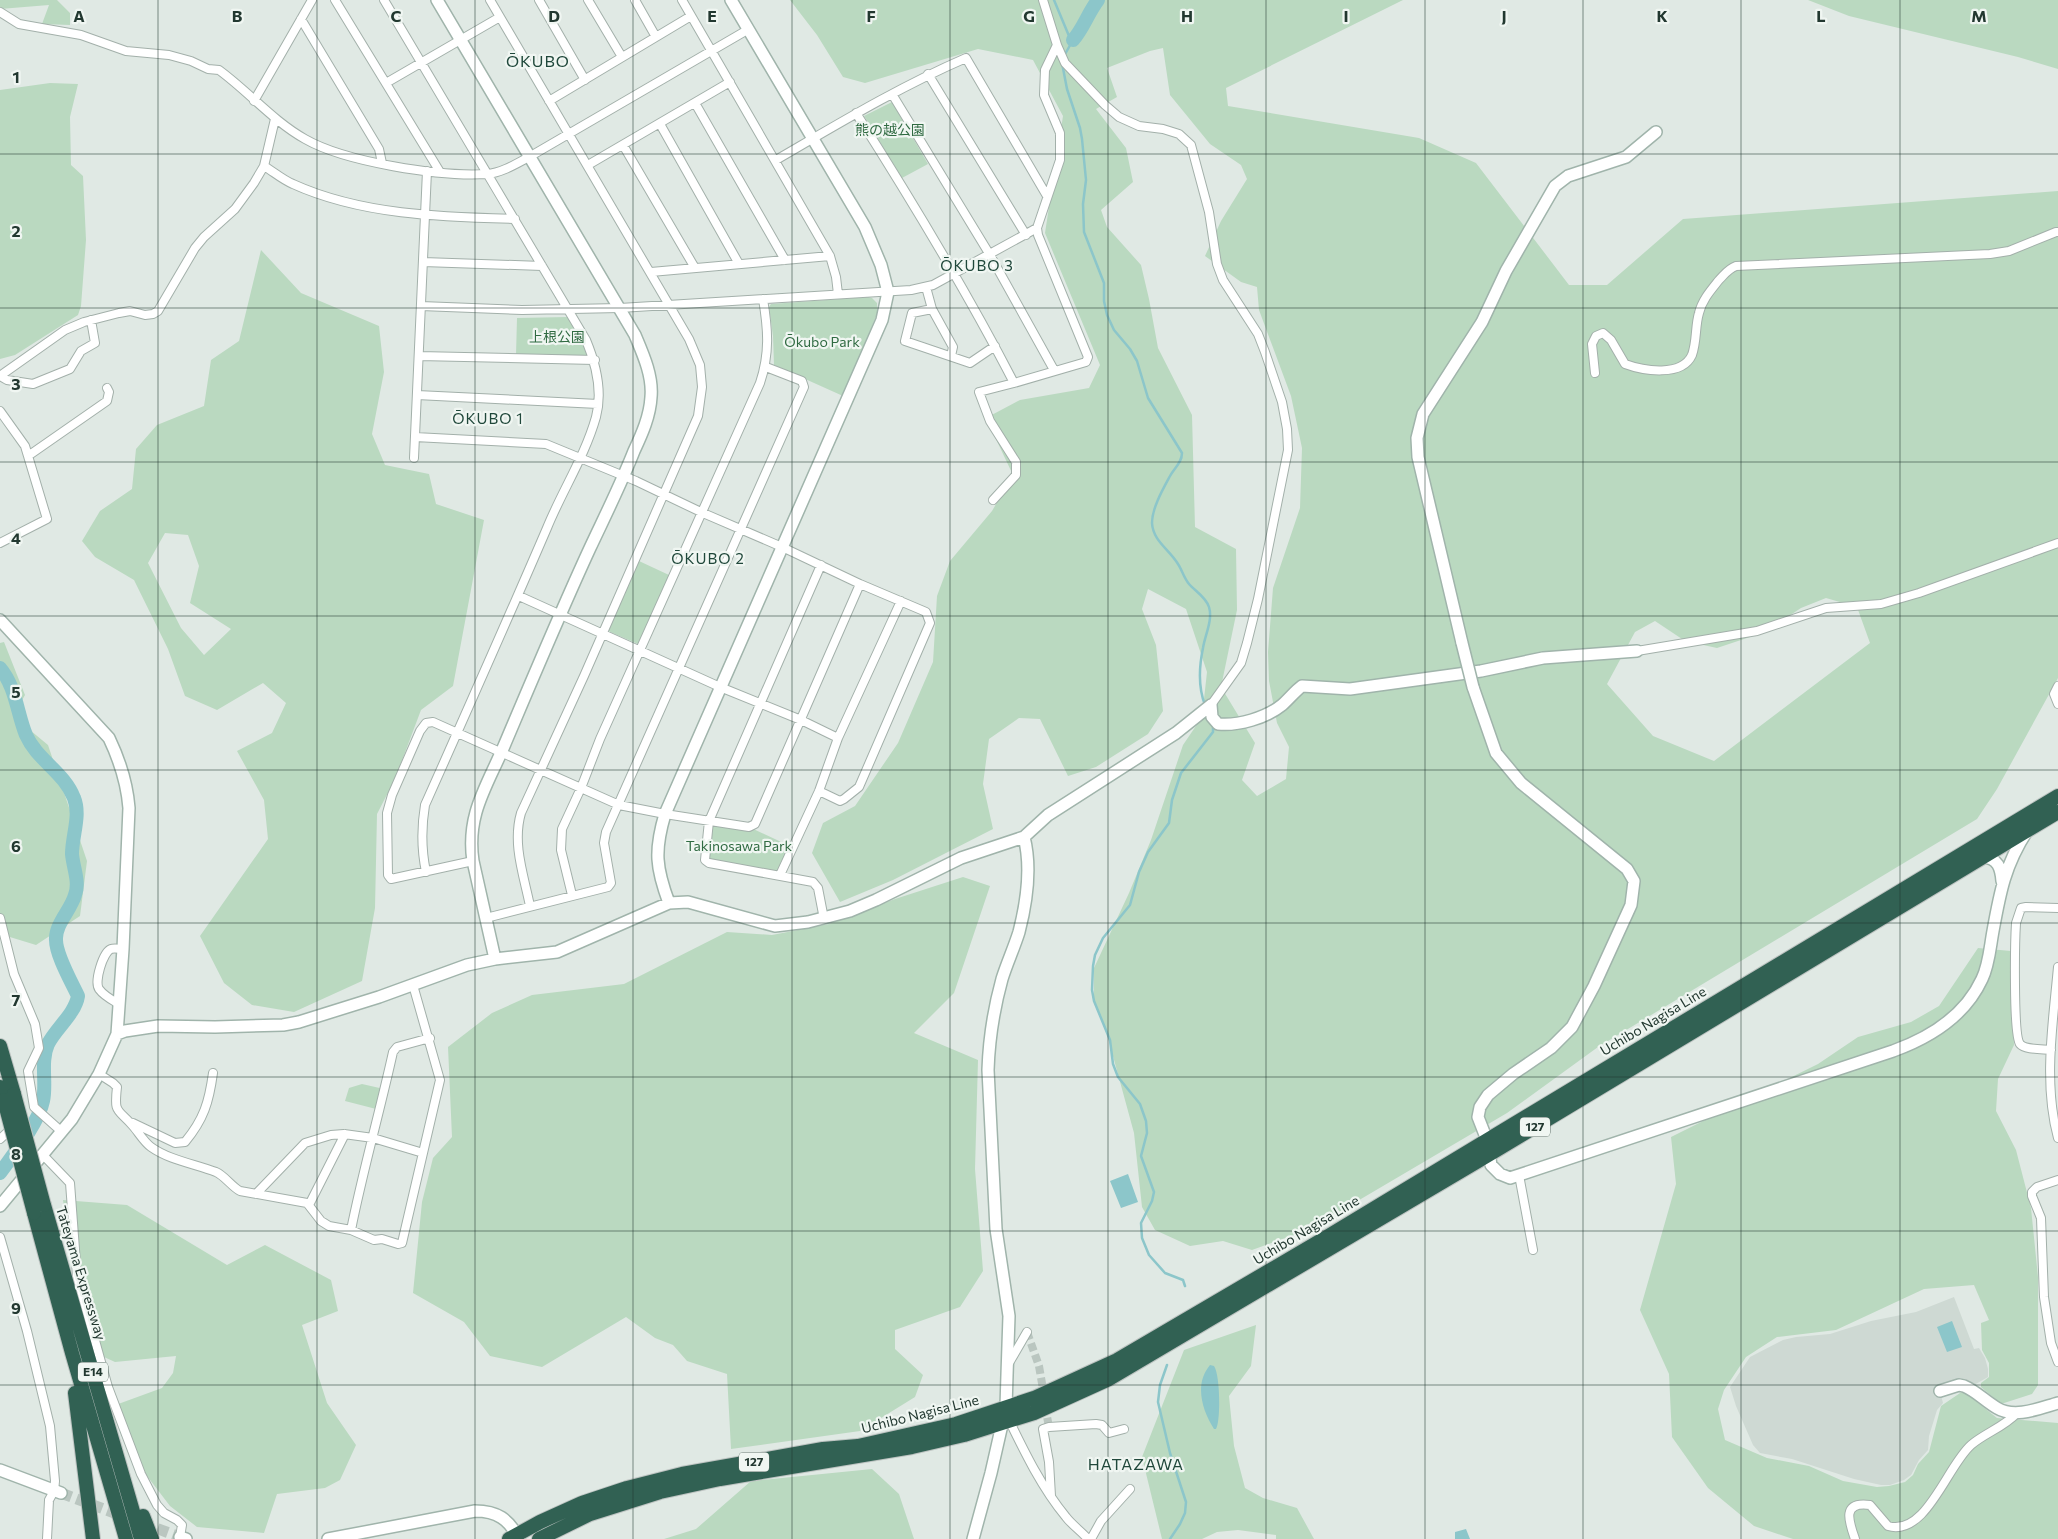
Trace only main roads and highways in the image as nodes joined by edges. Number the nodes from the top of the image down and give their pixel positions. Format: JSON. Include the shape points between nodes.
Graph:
{"nodes":[{"id":1,"x":2058,"y":796,"type":"edge"},
{"id":2,"x":2058,"y":812,"type":"edge"},
{"id":3,"x":0,"y":1046,"type":"edge"},
{"id":4,"x":6,"y":1094,"type":"edge"},
{"id":5,"x":1488,"y":1147,"type":"junction"},
{"id":6,"x":39,"y":1209,"type":"junction"},
{"id":7,"x":39,"y":1230,"type":"junction"},
{"id":8,"x":99,"y":1398,"type":"junction"},
{"id":9,"x":1006,"y":1417,"type":"junction"},
{"id":10,"x":85,"y":1462,"type":"junction"},
{"id":11,"x":515,"y":1537,"type":"edge"},
{"id":12,"x":84,"y":1539,"type":"edge"},
{"id":13,"x":93,"y":1539,"type":"edge"},
{"id":14,"x":126,"y":1539,"type":"edge"},
{"id":15,"x":141,"y":1539,"type":"edge"},
{"id":16,"x":152,"y":1539,"type":"edge"},
{"id":17,"x":539,"y":1539,"type":"edge"}],
"edges":[{"from":1,"to":5,"type":"highway","name":"Uchibo Nagisa Line","number":"127"},
{"from":2,"to":5,"type":"highway","name":"Uchibo Nagisa Line","number":"127"},
{"from":3,"to":4,"type":"highway","name":"Tateyama Expressway","number":"E14"},
{"from":4,"to":6,"type":"highway","name":"Tateyama Expressway","number":"E14","bridge":true},
{"from":5,"to":9,"type":"highway","name":"Uchibo Nagisa Line","number":"127","via":[[1117,1360]]},
{"from":6,"to":7,"type":"highway","name":"Tateyama Expressway","number":"E14"},
{"from":6,"to":8,"type":"highway","name":"Tateyama Expressway","number":"E14","via":[[87,1349]]},
{"from":7,"to":10,"type":"highway","via":[[68,1354]]},
{"from":7,"to":14,"type":"highway","name":"Tateyama Expressway","number":"E14"},
{"from":8,"to":15,"type":"highway","name":"Tateyama Expressway","number":"E14"},
{"from":8,"to":16,"type":"highway"},
{"from":9,"to":11,"type":"highway","name":"Uchibo Nagisa Line","number":"127","via":[[956,1424],[858,1446],[721,1467],[627,1488],[582,1503]]},
{"from":9,"to":17,"type":"highway","name":"Uchibo Nagisa Line","number":"127","via":[[964,1435],[912,1447],[660,1492],[590,1514]]},
{"from":10,"to":12,"type":"highway"},
{"from":10,"to":13,"type":"highway"}]}
